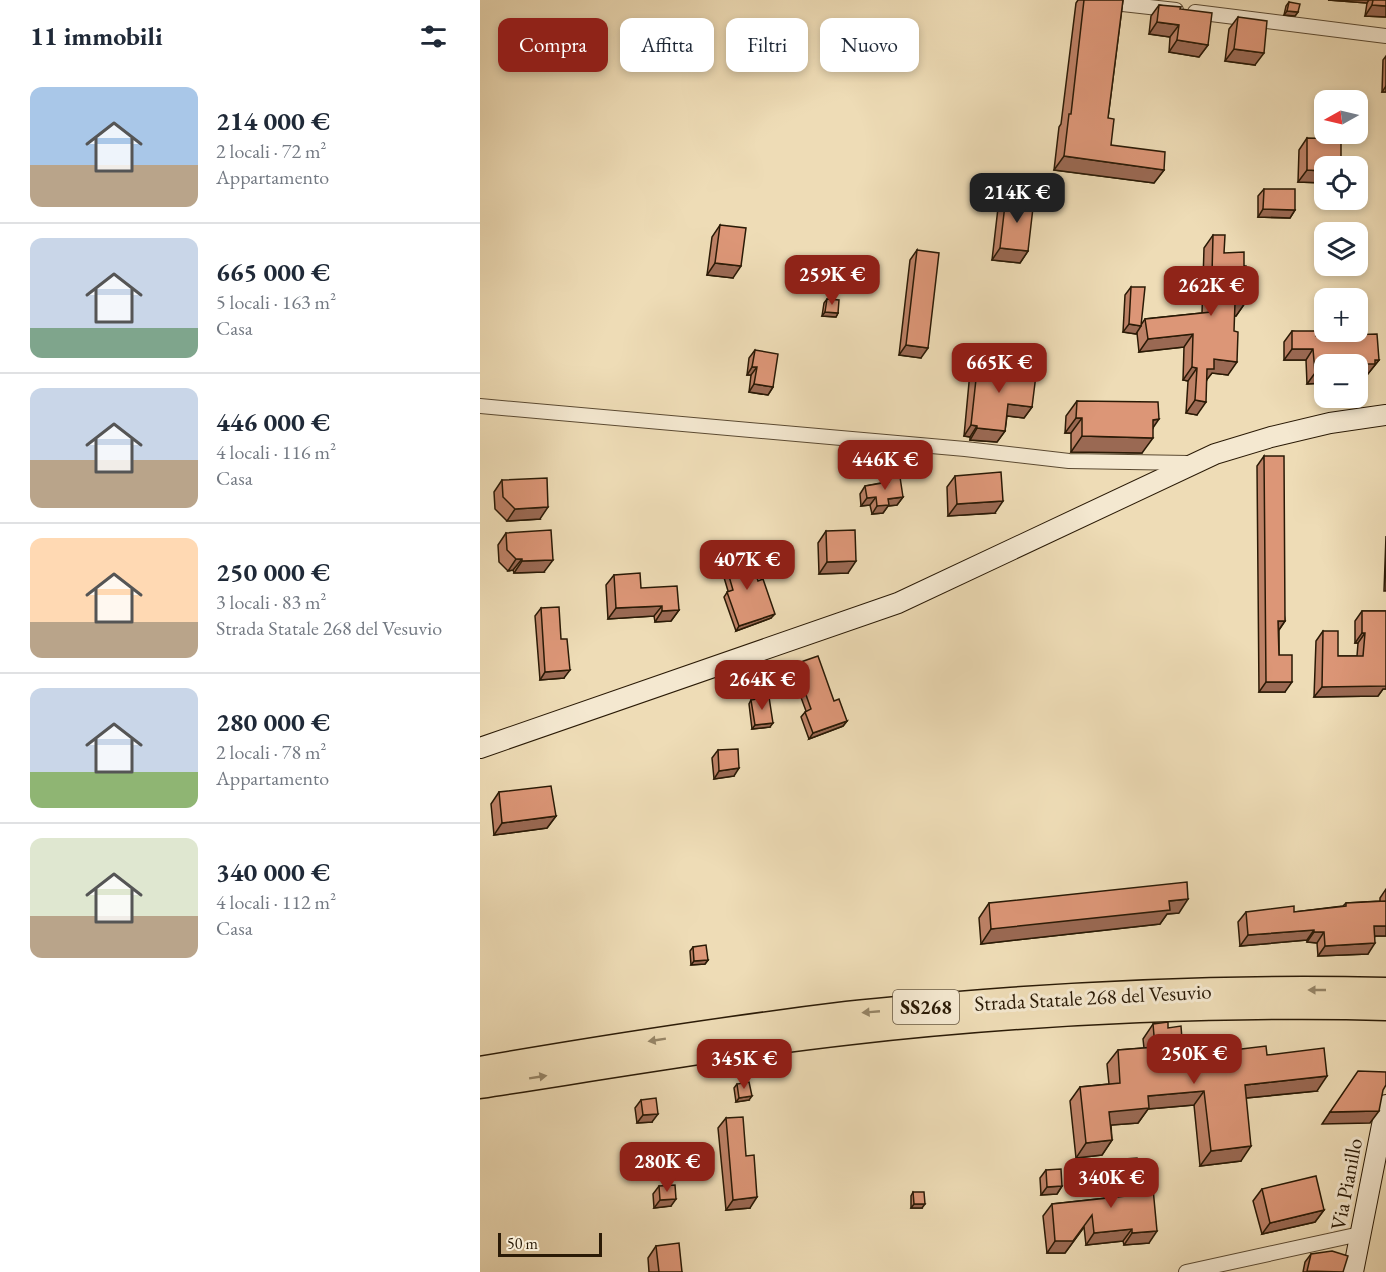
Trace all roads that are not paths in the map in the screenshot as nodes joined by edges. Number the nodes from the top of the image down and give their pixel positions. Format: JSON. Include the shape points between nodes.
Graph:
{"nodes":[{"id":1,"x":1099,"y":1,"type":"edge"},
{"id":2,"x":1386,"y":36,"type":"edge"},
{"id":3,"x":480,"y":406,"type":"edge"},
{"id":4,"x":1386,"y":415,"type":"edge"},
{"id":5,"x":1194,"y":463,"type":"junction"},
{"id":6,"x":480,"y":748,"type":"edge"},
{"id":7,"x":1381,"y":999,"type":"edge"},
{"id":8,"x":480,"y":1069,"type":"edge"},
{"id":9,"x":480,"y":1086,"type":"edge"},
{"id":10,"x":1386,"y":1105,"type":"edge"},
{"id":11,"x":1360,"y":1234,"type":"junction"},
{"id":12,"x":1186,"y":1272,"type":"edge"},
{"id":13,"x":1353,"y":1272,"type":"edge"}],
"edges":[{"from":1,"to":2,"type":"street"},
{"from":3,"to":5,"type":"street","via":[[965,448],[1069,461]]},
{"from":4,"to":5,"type":"street","via":[[1271,437]]},
{"from":5,"to":6,"type":"street","via":[[898,603]]},
{"from":7,"to":8,"type":"highway","name":"Strada Statale 268 del Vesuvio","number":"SS268","one_way":true,"via":[[1200,990],[1077,995],[849,1014]]},
{"from":9,"to":7,"type":"highway","name":"Strada Statale 268 del Vesuvio","number":"SS268","one_way":true,"via":[[852,1031],[1078,1013]]},
{"from":10,"to":11,"type":"street","name":"Via Pianillo"},
{"from":11,"to":12,"type":"street"},
{"from":11,"to":13,"type":"street","name":"Via Pianillo"}]}
